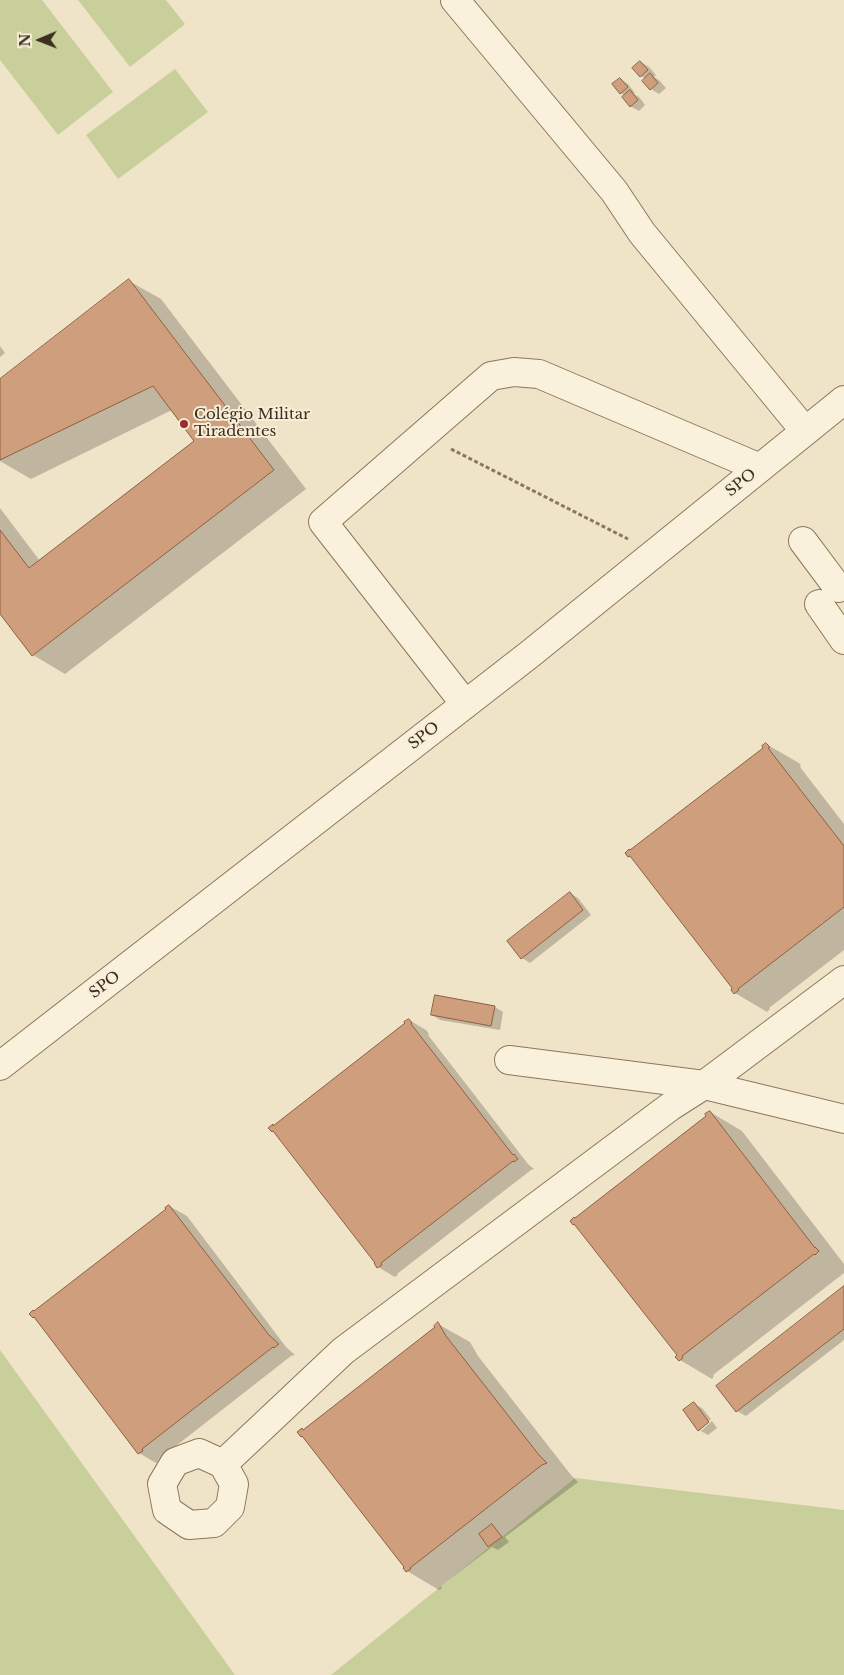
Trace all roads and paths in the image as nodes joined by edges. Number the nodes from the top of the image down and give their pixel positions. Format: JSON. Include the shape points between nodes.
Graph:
{"nodes":[{"id":1,"x":455,"y":0,"type":"edge"},
{"id":2,"x":844,"y":400,"type":"edge"},
{"id":3,"x":805,"y":431,"type":"junction"},
{"id":4,"x":423,"y":435,"type":"junction"},
{"id":5,"x":760,"y":468,"type":"junction"},
{"id":6,"x":803,"y":540,"type":"dead end"},
{"id":7,"x":655,"y":553,"type":"junction"},
{"id":8,"x":844,"y":640,"type":"edge"},
{"id":9,"x":465,"y":704,"type":"junction"},
{"id":10,"x":844,"y":980,"type":"edge"},
{"id":11,"x":509,"y":1060,"type":"dead end"},
{"id":12,"x":0,"y":1066,"type":"edge"},
{"id":13,"x":704,"y":1085,"type":"junction"},
{"id":14,"x":844,"y":1119,"type":"edge"},
{"id":15,"x":223,"y":1464,"type":"dead end"}],
"edges":[{"from":1,"to":3,"type":"street","via":[[614,191],[642,233]]},
{"from":2,"to":3,"type":"street","name":"SPO"},
{"from":3,"to":5,"type":"street","name":"SPO"},
{"from":4,"to":5,"type":"street","via":[[491,376],[514,372],[539,374]]},
{"from":4,"to":7,"type":"path"},
{"from":4,"to":9,"type":"street","via":[[323,522]]},
{"from":5,"to":7,"type":"street","name":"SPO"},
{"from":6,"to":8,"type":"street","via":[[829,596]]},
{"from":7,"to":9,"type":"street","name":"SPO"},
{"from":9,"to":12,"type":"street","name":"SPO"},
{"from":10,"to":13,"type":"street"},
{"from":11,"to":13,"type":"street"},
{"from":13,"to":14,"type":"street"},
{"from":13,"to":15,"type":"street","via":[[671,1106],[343,1351]]}]}
